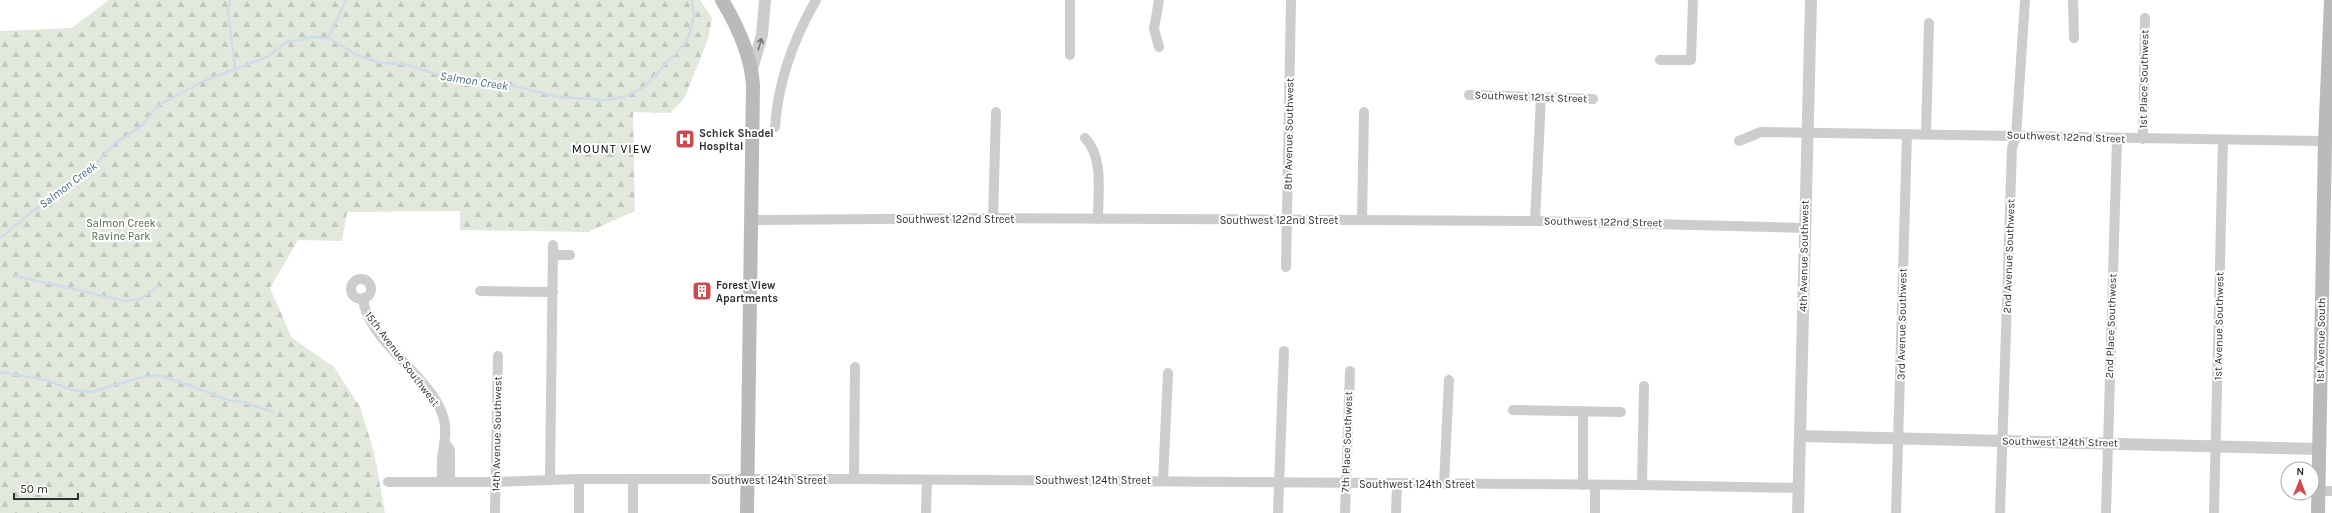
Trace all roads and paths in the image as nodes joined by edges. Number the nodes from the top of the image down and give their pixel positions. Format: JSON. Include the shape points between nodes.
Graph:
{"nodes":[{"id":1,"x":722,"y":0,"type":"edge"},
{"id":2,"x":765,"y":0,"type":"edge"},
{"id":3,"x":816,"y":0,"type":"edge"},
{"id":4,"x":1070,"y":0,"type":"edge"},
{"id":5,"x":1159,"y":0,"type":"edge"},
{"id":6,"x":1291,"y":0,"type":"edge"},
{"id":7,"x":1693,"y":0,"type":"edge"},
{"id":8,"x":1811,"y":0,"type":"edge"},
{"id":9,"x":2025,"y":0,"type":"edge"},
{"id":10,"x":2073,"y":0,"type":"edge"},
{"id":11,"x":2331,"y":0,"type":"edge"},
{"id":12,"x":2145,"y":18,"type":"dead end"},
{"id":13,"x":1929,"y":23,"type":"dead end"},
{"id":14,"x":2074,"y":38,"type":"dead end"},
{"id":15,"x":1159,"y":47,"type":"dead end"},
{"id":16,"x":1070,"y":55,"type":"dead end"},
{"id":17,"x":1660,"y":60,"type":"dead end"},
{"id":18,"x":752,"y":69,"type":"junction"},
{"id":19,"x":1469,"y":95,"type":"dead end"},
{"id":20,"x":1541,"y":97,"type":"junction"},
{"id":21,"x":1593,"y":99,"type":"dead end"},
{"id":22,"x":996,"y":112,"type":"dead end"},
{"id":23,"x":1364,"y":112,"type":"dead end"},
{"id":24,"x":775,"y":127,"type":"dead end"},
{"id":25,"x":1807,"y":132,"type":"junction"},
{"id":26,"x":1926,"y":133,"type":"junction"},
{"id":27,"x":1906,"y":134,"type":"junction"},
{"id":28,"x":2016,"y":136,"type":"junction"},
{"id":29,"x":1085,"y":138,"type":"dead end"},
{"id":30,"x":2116,"y":139,"type":"junction"},
{"id":31,"x":2143,"y":139,"type":"junction"},
{"id":32,"x":2223,"y":140,"type":"junction"},
{"id":33,"x":1739,"y":141,"type":"dead end"},
{"id":34,"x":2325,"y":141,"type":"junction"},
{"id":35,"x":993,"y":218,"type":"junction"},
{"id":36,"x":1098,"y":219,"type":"junction"},
{"id":37,"x":752,"y":220,"type":"junction"},
{"id":38,"x":1362,"y":220,"type":"junction"},
{"id":39,"x":1287,"y":221,"type":"junction"},
{"id":40,"x":1535,"y":221,"type":"junction"},
{"id":41,"x":1805,"y":228,"type":"junction"},
{"id":42,"x":570,"y":255,"type":"dead end"},
{"id":43,"x":1286,"y":267,"type":"dead end"},
{"id":44,"x":480,"y":291,"type":"dead end"},
{"id":45,"x":552,"y":292,"type":"junction"},
{"id":46,"x":363,"y":298,"type":"dead end"},
{"id":47,"x":1284,"y":351,"type":"dead end"},
{"id":48,"x":498,"y":356,"type":"dead end"},
{"id":49,"x":855,"y":367,"type":"dead end"},
{"id":50,"x":1350,"y":371,"type":"dead end"},
{"id":51,"x":1168,"y":373,"type":"dead end"},
{"id":52,"x":1449,"y":380,"type":"dead end"},
{"id":53,"x":1644,"y":386,"type":"dead end"},
{"id":54,"x":1513,"y":410,"type":"dead end"},
{"id":55,"x":1583,"y":411,"type":"junction"},
{"id":56,"x":1621,"y":412,"type":"dead end"},
{"id":57,"x":1800,"y":436,"type":"junction"},
{"id":58,"x":1900,"y":438,"type":"junction"},
{"id":59,"x":2002,"y":441,"type":"junction"},
{"id":60,"x":2108,"y":444,"type":"junction"},
{"id":61,"x":2216,"y":446,"type":"junction"},
{"id":62,"x":2320,"y":449,"type":"junction"},
{"id":63,"x":579,"y":479,"type":"junction"},
{"id":64,"x":854,"y":479,"type":"junction"},
{"id":65,"x":550,"y":480,"type":"junction"},
{"id":66,"x":633,"y":480,"type":"junction"},
{"id":67,"x":748,"y":480,"type":"junction"},
{"id":68,"x":927,"y":480,"type":"junction"},
{"id":69,"x":1163,"y":481,"type":"junction"},
{"id":70,"x":388,"y":482,"type":"dead end"},
{"id":71,"x":446,"y":482,"type":"junction"},
{"id":72,"x":495,"y":482,"type":"junction"},
{"id":73,"x":1279,"y":483,"type":"junction"},
{"id":74,"x":1346,"y":483,"type":"junction"},
{"id":75,"x":1397,"y":484,"type":"junction"},
{"id":76,"x":1444,"y":484,"type":"junction"},
{"id":77,"x":1583,"y":485,"type":"junction"},
{"id":78,"x":1595,"y":485,"type":"junction"},
{"id":79,"x":1642,"y":485,"type":"junction"},
{"id":80,"x":1798,"y":488,"type":"junction"},
{"id":81,"x":2325,"y":491,"type":"edge"},
{"id":82,"x":495,"y":513,"type":"edge"},
{"id":83,"x":579,"y":513,"type":"edge"},
{"id":84,"x":633,"y":513,"type":"edge"},
{"id":85,"x":747,"y":513,"type":"edge"},
{"id":86,"x":926,"y":513,"type":"edge"},
{"id":87,"x":1278,"y":513,"type":"edge"},
{"id":88,"x":1345,"y":513,"type":"edge"},
{"id":89,"x":1396,"y":513,"type":"edge"},
{"id":90,"x":1595,"y":513,"type":"edge"},
{"id":91,"x":1798,"y":513,"type":"edge"},
{"id":92,"x":1896,"y":513,"type":"edge"},
{"id":93,"x":2000,"y":513,"type":"edge"},
{"id":94,"x":2106,"y":513,"type":"edge"},
{"id":95,"x":2214,"y":513,"type":"edge"},
{"id":96,"x":2318,"y":513,"type":"edge"}],
"edges":[{"from":1,"to":18,"type":"main road","via":[[736,27]]},
{"from":18,"to":2,"type":"street","one_way":true,"via":[[762,35]]},
{"from":3,"to":24,"type":"street","via":[[795,46],[781,86]]},
{"from":4,"to":16,"type":"street"},
{"from":5,"to":15,"type":"street","via":[[1154,29]]},
{"from":6,"to":39,"type":"street","name":"8th Avenue Southwest"},
{"from":7,"to":17,"type":"street","via":[[1690,60]]},
{"from":8,"to":25,"type":"street","name":"4th Avenue Southwest"},
{"from":9,"to":28,"type":"street","name":"2nd Avenue Southwest"},
{"from":10,"to":14,"type":"street"},
{"from":11,"to":34,"type":"main road","name":"1st Avenue South"},
{"from":12,"to":31,"type":"street","name":"1st Place Southwest"},
{"from":13,"to":26,"type":"street"},
{"from":18,"to":37,"type":"main road"},
{"from":19,"to":20,"type":"street","name":"Southwest 121st Street"},
{"from":20,"to":21,"type":"street","name":"Southwest 121st Street"},
{"from":20,"to":40,"type":"street"},
{"from":22,"to":35,"type":"street"},
{"from":23,"to":38,"type":"street"},
{"from":25,"to":27,"type":"street","name":"Southwest 122nd Street"},
{"from":25,"to":33,"type":"street","name":"Southwest 122nd Street","via":[[1761,132]]},
{"from":25,"to":41,"type":"street","name":"4th Avenue Southwest"},
{"from":26,"to":27,"type":"street","name":"Southwest 122nd Street"},
{"from":26,"to":28,"type":"street","name":"Southwest 122nd Street"},
{"from":27,"to":58,"type":"street","name":"3rd Avenue Southwest"},
{"from":28,"to":30,"type":"street","name":"Southwest 122nd Street"},
{"from":28,"to":59,"type":"street","name":"2nd Avenue Southwest","via":[[2012,148]]},
{"from":29,"to":36,"type":"street","via":[[1094,150],[1098,167]]},
{"from":30,"to":31,"type":"street","name":"Southwest 122nd Street"},
{"from":30,"to":60,"type":"street","name":"2nd Place Southwest"},
{"from":31,"to":32,"type":"street","name":"Southwest 122nd Street"},
{"from":32,"to":34,"type":"street","name":"Southwest 122nd Street"},
{"from":32,"to":61,"type":"street","name":"1st Avenue Southwest"},
{"from":34,"to":62,"type":"main road","name":"1st Avenue South"},
{"from":35,"to":36,"type":"street","name":"Southwest 122nd Street"},
{"from":35,"to":37,"type":"street","name":"Southwest 122nd Street"},
{"from":36,"to":39,"type":"street","name":"Southwest 122nd Street"},
{"from":37,"to":67,"type":"main road"},
{"from":38,"to":39,"type":"street","name":"Southwest 122nd Street"},
{"from":38,"to":40,"type":"street","name":"Southwest 122nd Street"},
{"from":39,"to":43,"type":"street","name":"8th Avenue Southwest"},
{"from":40,"to":41,"type":"street","name":"Southwest 122nd Street"},
{"from":41,"to":57,"type":"street","name":"4th Avenue Southwest"},
{"from":42,"to":45,"type":"street","via":[[553,250]]},
{"from":44,"to":45,"type":"street"},
{"from":45,"to":65,"type":"street"},
{"from":46,"to":71,"type":"street","name":"15th Avenue Southwest","via":[[364,308],[373,324],[436,401],[443,416],[446,444],[450,450]]},
{"from":47,"to":73,"type":"street"},
{"from":48,"to":72,"type":"street","name":"14th Avenue Southwest"},
{"from":49,"to":64,"type":"street"},
{"from":50,"to":74,"type":"street","name":"7th Place Southwest"},
{"from":51,"to":69,"type":"street"},
{"from":52,"to":76,"type":"street"},
{"from":53,"to":79,"type":"street"},
{"from":54,"to":55,"type":"street"},
{"from":55,"to":56,"type":"street"},
{"from":55,"to":77,"type":"street"},
{"from":57,"to":58,"type":"street","name":"Southwest 124th Street"},
{"from":57,"to":80,"type":"street","name":"4th Avenue Southwest"},
{"from":58,"to":59,"type":"street","name":"Southwest 124th Street"},
{"from":58,"to":92,"type":"street","name":"3rd Avenue Southwest"},
{"from":59,"to":60,"type":"street","name":"Southwest 124th Street"},
{"from":59,"to":93,"type":"street","name":"2nd Avenue Southwest"},
{"from":60,"to":61,"type":"street","name":"Southwest 124th Street"},
{"from":60,"to":94,"type":"street","name":"2nd Place Southwest"},
{"from":61,"to":62,"type":"street","name":"Southwest 124th Street"},
{"from":61,"to":95,"type":"street","name":"1st Avenue Southwest"},
{"from":62,"to":81,"type":"main road","name":"1st Avenue South"},
{"from":63,"to":65,"type":"street","name":"Southwest 124th Street"},
{"from":63,"to":66,"type":"street","name":"Southwest 124th Street"},
{"from":63,"to":83,"type":"street"},
{"from":64,"to":67,"type":"street","name":"Southwest 124th Street"},
{"from":64,"to":68,"type":"street","name":"Southwest 124th Street"},
{"from":65,"to":72,"type":"street","name":"Southwest 124th Street"},
{"from":66,"to":67,"type":"street","name":"Southwest 124th Street"},
{"from":66,"to":84,"type":"street"},
{"from":67,"to":85,"type":"main road"},
{"from":68,"to":69,"type":"street","name":"Southwest 124th Street"},
{"from":68,"to":86,"type":"street"},
{"from":69,"to":73,"type":"street","name":"Southwest 124th Street"},
{"from":70,"to":71,"type":"street","name":"Southwest 124th Street"},
{"from":71,"to":72,"type":"street","name":"Southwest 124th Street"},
{"from":72,"to":82,"type":"street","name":"14th Avenue Southwest"},
{"from":73,"to":74,"type":"street","name":"Southwest 124th Street"},
{"from":73,"to":87,"type":"street"},
{"from":74,"to":75,"type":"street","name":"Southwest 124th Street"},
{"from":74,"to":88,"type":"street","name":"7th Place Southwest"},
{"from":75,"to":76,"type":"street","name":"Southwest 124th Street"},
{"from":75,"to":89,"type":"street"},
{"from":76,"to":77,"type":"street","name":"Southwest 124th Street"},
{"from":77,"to":78,"type":"street","name":"Southwest 124th Street"},
{"from":78,"to":79,"type":"street","name":"Southwest 124th Street"},
{"from":78,"to":90,"type":"street"},
{"from":79,"to":80,"type":"street","name":"Southwest 124th Street"},
{"from":80,"to":91,"type":"street","name":"4th Avenue Southwest"},
{"from":81,"to":96,"type":"main road","name":"1st Avenue South"}]}
